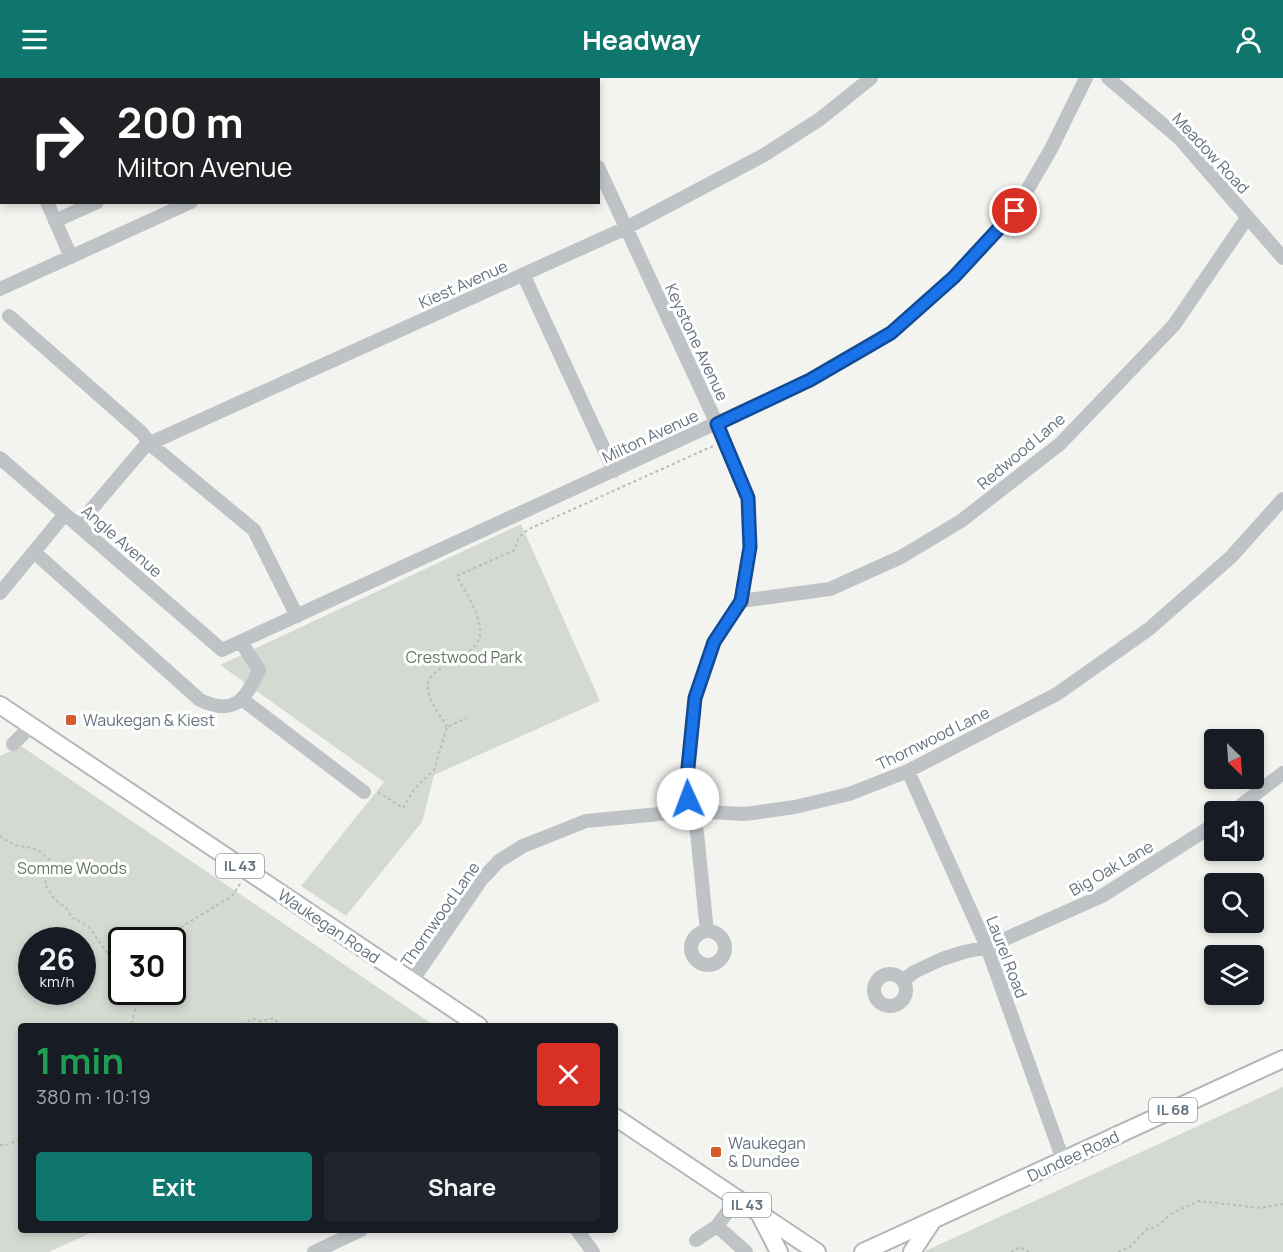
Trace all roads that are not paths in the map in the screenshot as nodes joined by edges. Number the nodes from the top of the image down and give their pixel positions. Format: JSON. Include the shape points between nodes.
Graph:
{"nodes":[{"id":1,"x":871,"y":78,"type":"edge"},
{"id":2,"x":1086,"y":78,"type":"edge"},
{"id":3,"x":1107,"y":78,"type":"edge"},
{"id":4,"x":600,"y":171,"type":"edge"},
{"id":5,"x":48,"y":204,"type":"edge"},
{"id":6,"x":93,"y":204,"type":"edge"},
{"id":7,"x":187,"y":204,"type":"edge"},
{"id":8,"x":1247,"y":218,"type":"junction"},
{"id":9,"x":55,"y":221,"type":"junction"},
{"id":10,"x":626,"y":228,"type":"junction"},
{"id":11,"x":71,"y":257,"type":"junction"},
{"id":12,"x":1283,"y":258,"type":"edge"},
{"id":13,"x":523,"y":274,"type":"junction"},
{"id":14,"x":0,"y":290,"type":"edge"},
{"id":15,"x":9,"y":316,"type":"dead end"},
{"id":16,"x":717,"y":424,"type":"junction"},
{"id":17,"x":150,"y":444,"type":"junction"},
{"id":18,"x":0,"y":458,"type":"edge"},
{"id":19,"x":614,"y":471,"type":"junction"},
{"id":20,"x":1283,"y":499,"type":"edge"},
{"id":21,"x":64,"y":514,"type":"junction"},
{"id":22,"x":78,"y":525,"type":"junction"},
{"id":23,"x":34,"y":552,"type":"junction"},
{"id":24,"x":2,"y":586,"type":"edge"},
{"id":25,"x":741,"y":601,"type":"junction"},
{"id":26,"x":297,"y":616,"type":"junction"},
{"id":27,"x":240,"y":642,"type":"junction"},
{"id":28,"x":222,"y":650,"type":"joint"},
{"id":29,"x":243,"y":700,"type":"junction"},
{"id":30,"x":0,"y":705,"type":"edge"},
{"id":31,"x":31,"y":726,"type":"junction"},
{"id":32,"x":13,"y":744,"type":"dead end"},
{"id":33,"x":908,"y":771,"type":"junction"},
{"id":34,"x":1283,"y":773,"type":"edge"},
{"id":35,"x":364,"y":792,"type":"road end"},
{"id":36,"x":1246,"y":801,"type":"edge"},
{"id":37,"x":691,"y":811,"type":"junction"},
{"id":38,"x":1204,"y":831,"type":"edge"},
{"id":39,"x":707,"y":931,"type":"dead end"},
{"id":40,"x":987,"y":947,"type":"junction"},
{"id":41,"x":412,"y":981,"type":"junction"},
{"id":42,"x":903,"y":981,"type":"dead end"},
{"id":43,"x":475,"y":1023,"type":"edge"},
{"id":44,"x":1283,"y":1059,"type":"edge"},
{"id":45,"x":618,"y":1119,"type":"edge"},
{"id":46,"x":1063,"y":1160,"type":"junction"},
{"id":47,"x":737,"y":1199,"type":"junction"},
{"id":48,"x":759,"y":1214,"type":"junction"},
{"id":49,"x":934,"y":1220,"type":"junction"},
{"id":50,"x":717,"y":1226,"type":"junction"},
{"id":51,"x":355,"y":1233,"type":"edge"},
{"id":52,"x":579,"y":1233,"type":"edge"},
{"id":53,"x":696,"y":1240,"type":"dead end"},
{"id":54,"x":314,"y":1252,"type":"edge"},
{"id":55,"x":593,"y":1252,"type":"edge"},
{"id":56,"x":746,"y":1252,"type":"edge"},
{"id":57,"x":779,"y":1252,"type":"edge"},
{"id":58,"x":817,"y":1252,"type":"edge"},
{"id":59,"x":863,"y":1252,"type":"edge"},
{"id":60,"x":912,"y":1252,"type":"edge"}],
"edges":[{"from":1,"to":10,"type":"street","name":"Kiest Avenue","via":[[820,119],[764,155]]},
{"from":2,"to":16,"type":"street","name":"Milton Avenue","via":[[1015,211],[954,277],[891,333],[810,380]]},
{"from":3,"to":8,"type":"street","name":"Meadow Road","via":[[1179,138]]},
{"from":4,"to":10,"type":"street","name":"Keystone Avenue"},
{"from":5,"to":9,"type":"street"},
{"from":6,"to":9,"type":"street"},
{"from":7,"to":11,"type":"street"},
{"from":8,"to":12,"type":"street","name":"Meadow Road"},
{"from":8,"to":25,"type":"street","name":"Redwood Lane","via":[[1174,325],[1060,444],[961,522],[901,557],[830,589]]},
{"from":9,"to":11,"type":"street"},
{"from":10,"to":13,"type":"street","name":"Kiest Avenue"},
{"from":10,"to":16,"type":"street","name":"Keystone Avenue"},
{"from":11,"to":14,"type":"street"},
{"from":13,"to":17,"type":"street","name":"Kiest Avenue"},
{"from":13,"to":19,"type":"street"},
{"from":15,"to":17,"type":"street"},
{"from":16,"to":19,"type":"street","name":"Milton Avenue"},
{"from":16,"to":25,"type":"street","name":"Keystone Avenue","via":[[748,498],[750,547]]},
{"from":17,"to":22,"type":"street","name":"Kiest Avenue"},
{"from":17,"to":26,"type":"street","via":[[254,530]]},
{"from":18,"to":21,"type":"street","name":"Angle Avenue"},
{"from":19,"to":26,"type":"street","name":"Milton Avenue"},
{"from":20,"to":33,"type":"street","name":"Thornwood Lane","via":[[1231,557],[1149,629],[1057,694]]},
{"from":21,"to":22,"type":"street","name":"Angle Avenue"},
{"from":21,"to":23,"type":"street"},
{"from":22,"to":28,"type":"street","name":"Angle Avenue"},
{"from":23,"to":24,"type":"street"},
{"from":23,"to":29,"type":"street","via":[[200,700],[212,706]]},
{"from":25,"to":37,"type":"street","name":"Keystone Avenue","via":[[714,642],[695,698],[686,787]]},
{"from":26,"to":27,"type":"street","name":"Milton Avenue"},
{"from":27,"to":28,"type":"street","name":"Milton Avenue"},
{"from":27,"to":29,"type":"street","via":[[259,670]]},
{"from":29,"to":35,"type":"street"},
{"from":30,"to":31,"type":"main road","name":"Waukegan Road","number":"IL 43"},
{"from":31,"to":32,"type":"street"},
{"from":31,"to":41,"type":"main road","name":"Waukegan Road","number":"IL 43"},
{"from":33,"to":37,"type":"street","name":"Thornwood Lane","via":[[849,794],[795,807],[745,813]]},
{"from":33,"to":40,"type":"street","name":"Laurel Road"},
{"from":34,"to":36,"type":"street"},
{"from":37,"to":39,"type":"street","name":"Keystone Avenue","via":[[697,833]]},
{"from":37,"to":41,"type":"street","name":"Thornwood Lane","via":[[585,821],[523,846],[498,861]]},
{"from":38,"to":40,"type":"street","name":"Big Oak Lane","via":[[1102,896]]},
{"from":40,"to":42,"type":"street","name":"Big Oak Lane","via":[[942,959]]},
{"from":40,"to":46,"type":"street","name":"Laurel Road"},
{"from":41,"to":43,"type":"main road","name":"Waukegan Road","number":"IL 43"},
{"from":44,"to":46,"type":"main road","name":"Dundee Road","number":"IL 68"},
{"from":45,"to":47,"type":"main road","number":"IL 43"},
{"from":46,"to":49,"type":"main road","name":"Dundee Road","number":"IL 68"},
{"from":47,"to":48,"type":"main road","number":"IL 43"},
{"from":47,"to":50,"type":"street"},
{"from":48,"to":57,"type":"main road"},
{"from":48,"to":58,"type":"main road","number":"IL 43"},
{"from":49,"to":59,"type":"main road","name":"Dundee Road","number":"IL 68"},
{"from":49,"to":60,"type":"main road"},
{"from":50,"to":53,"type":"street"},
{"from":50,"to":56,"type":"street"},
{"from":51,"to":54,"type":"street"},
{"from":52,"to":55,"type":"street"}]}
